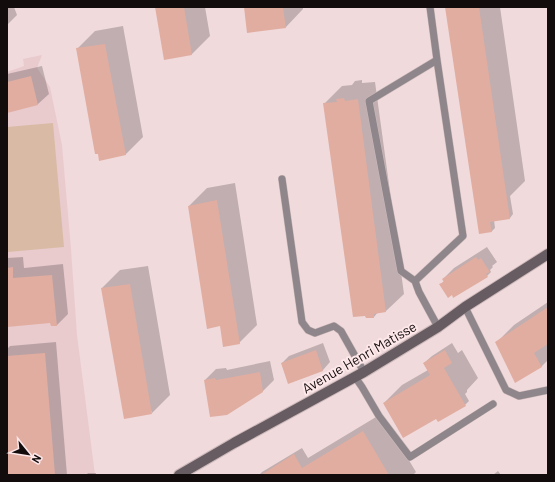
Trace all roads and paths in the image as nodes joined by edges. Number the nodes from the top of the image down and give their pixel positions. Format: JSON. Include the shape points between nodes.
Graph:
{"nodes":[{"id":1,"x":430,"y":7,"type":"edge"},
{"id":2,"x":437,"y":60,"type":"junction"},
{"id":3,"x":282,"y":179,"type":"dead end"},
{"id":4,"x":548,"y":254,"type":"edge"},
{"id":5,"x":415,"y":281,"type":"junction"},
{"id":6,"x":465,"y":307,"type":"junction"},
{"id":7,"x":438,"y":327,"type":"junction"},
{"id":8,"x":360,"y":374,"type":"junction"},
{"id":9,"x":548,"y":390,"type":"edge"},
{"id":10,"x":493,"y":404,"type":"dead end"},
{"id":11,"x":179,"y":475,"type":"edge"}],
"edges":[{"from":1,"to":2,"type":"lane"},
{"from":2,"to":5,"type":"lane","via":[[463,236]]},
{"from":2,"to":5,"type":"lane","via":[[369,101],[402,270]]},
{"from":3,"to":8,"type":"lane","via":[[302,322],[314,333],[334,326],[341,331]]},
{"from":4,"to":6,"type":"street","name":"Avenue Henri Matisse"},
{"from":5,"to":7,"type":"lane"},
{"from":6,"to":7,"type":"street","name":"Avenue Henri Matisse"},
{"from":6,"to":9,"type":"lane","via":[[506,390],[519,396]]},
{"from":7,"to":8,"type":"street","name":"Avenue Henri Matisse"},
{"from":8,"to":10,"type":"lane","via":[[362,387],[379,416],[410,457]]},
{"from":8,"to":11,"type":"street","name":"Avenue Henri Matisse"}]}
